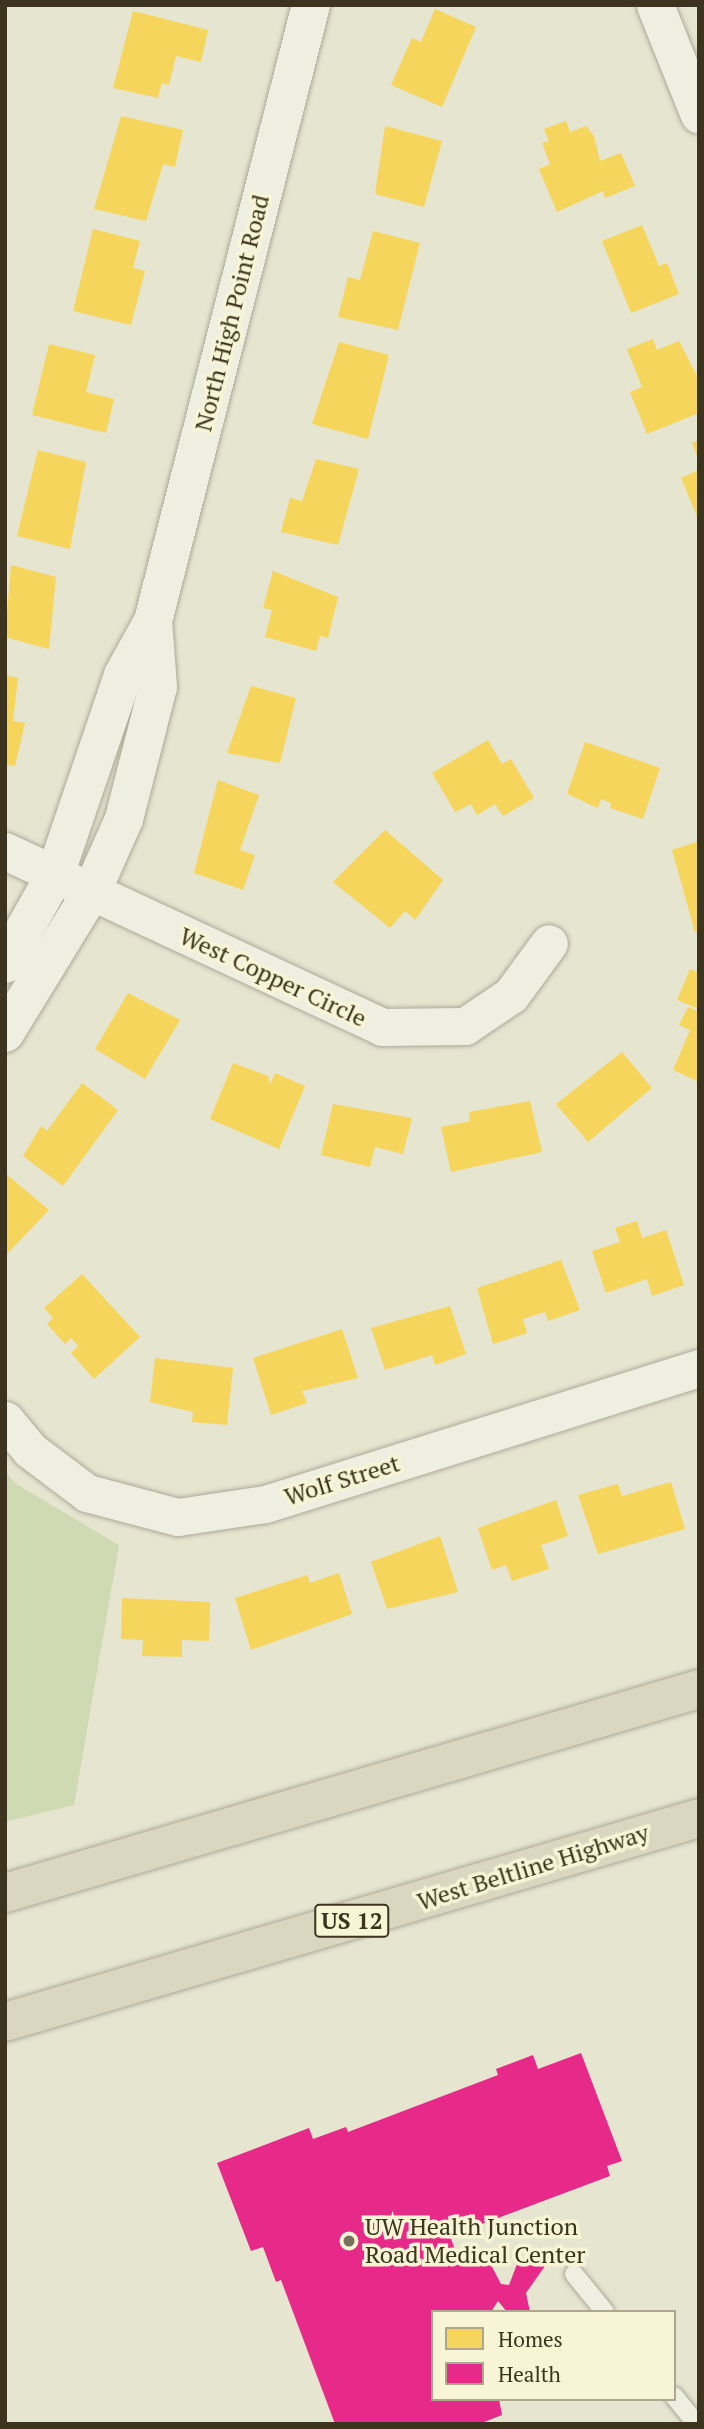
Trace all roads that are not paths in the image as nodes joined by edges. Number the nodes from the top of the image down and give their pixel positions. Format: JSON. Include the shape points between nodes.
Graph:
{"nodes":[{"id":1,"x":311,"y":5,"type":"edge"},
{"id":2,"x":654,"y":5,"type":"edge"},
{"id":3,"x":699,"y":115,"type":"edge"},
{"id":4,"x":153,"y":621,"type":"junction"},
{"id":5,"x":5,"y":851,"type":"edge"},
{"id":6,"x":55,"y":875,"type":"junction"},
{"id":7,"x":92,"y":891,"type":"junction"},
{"id":8,"x":549,"y":943,"type":"dead end"},
{"id":9,"x":5,"y":964,"type":"edge"},
{"id":10,"x":5,"y":1034,"type":"edge"},
{"id":11,"x":699,"y":1368,"type":"edge"},
{"id":12,"x":5,"y":1420,"type":"edge"},
{"id":13,"x":699,"y":1689,"type":"edge"},
{"id":14,"x":699,"y":1818,"type":"edge"},
{"id":15,"x":5,"y":1893,"type":"edge"},
{"id":16,"x":5,"y":2022,"type":"edge"},
{"id":17,"x":574,"y":2274,"type":"dead end"},
{"id":18,"x":603,"y":2310,"type":"edge"},
{"id":19,"x":676,"y":2398,"type":"edge"},
{"id":20,"x":697,"y":2424,"type":"edge"}],
"edges":[{"from":1,"to":4,"type":"street","name":"North High Point Road"},
{"from":2,"to":3,"type":"street"},
{"from":4,"to":6,"type":"street","name":"North High Point Road","via":[[123,676]]},
{"from":4,"to":7,"type":"street","name":"North High Point Road","via":[[158,687],[124,819]]},
{"from":5,"to":6,"type":"street","name":"West Copper Circle"},
{"from":6,"to":7,"type":"street","name":"West Copper Circle"},
{"from":6,"to":9,"type":"street","name":"North High Point Road"},
{"from":7,"to":8,"type":"street","name":"West Copper Circle","via":[[382,1027],[465,1026],[512,995]]},
{"from":7,"to":10,"type":"street","name":"North High Point Road"},
{"from":11,"to":12,"type":"street","name":"Wolf Street","via":[[265,1504],[178,1517],[87,1493],[30,1450]]},
{"from":13,"to":15,"type":"highway"},
{"from":14,"to":16,"type":"highway","name":"West Beltline Highway","number":"US 12"},
{"from":17,"to":18,"type":"lane"},
{"from":19,"to":20,"type":"lane"}]}
